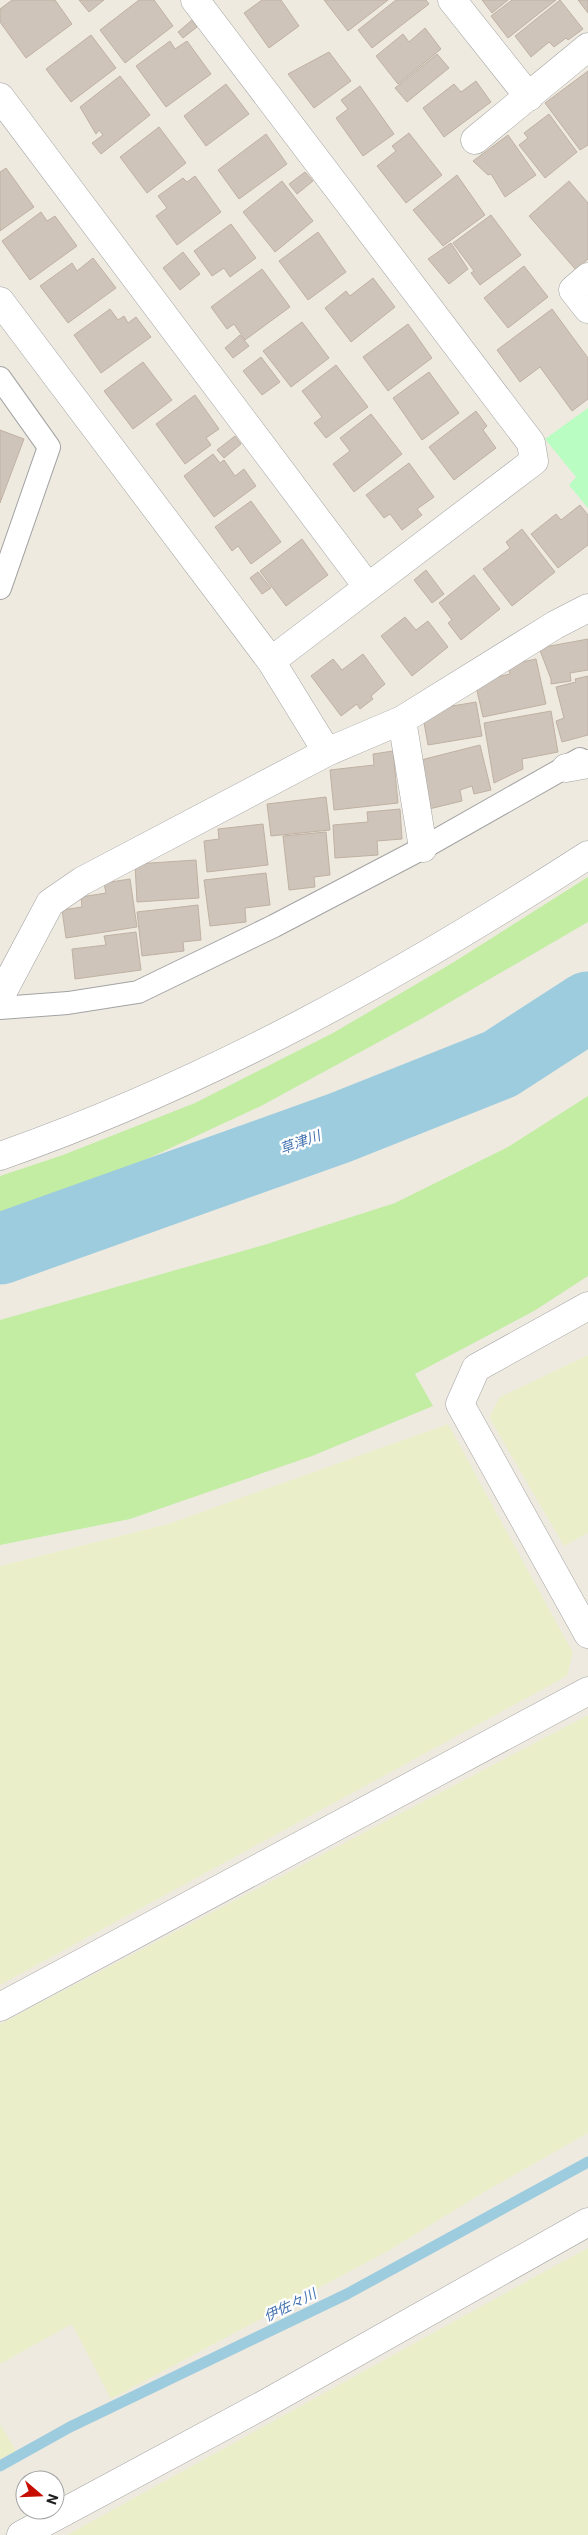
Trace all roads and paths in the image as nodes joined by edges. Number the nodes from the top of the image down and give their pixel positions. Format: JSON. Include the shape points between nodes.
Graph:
{"nodes":[{"id":1,"x":195,"y":0,"type":"edge"},
{"id":2,"x":452,"y":0,"type":"edge"},
{"id":3,"x":588,"y":47,"type":"edge"},
{"id":4,"x":529,"y":96,"type":"junction"},
{"id":5,"x":0,"y":97,"type":"edge"},
{"id":6,"x":475,"y":140,"type":"dead end"},
{"id":7,"x":588,"y":277,"type":"edge"},
{"id":8,"x":0,"y":301,"type":"edge"},
{"id":9,"x":588,"y":309,"type":"edge"},
{"id":10,"x":0,"y":378,"type":"edge"},
{"id":11,"x":367,"y":586,"type":"junction"},
{"id":12,"x":0,"y":588,"type":"edge"},
{"id":13,"x":588,"y":608,"type":"edge"},
{"id":14,"x":271,"y":661,"type":"junction"},
{"id":15,"x":402,"y":720,"type":"junction"},
{"id":16,"x":327,"y":752,"type":"junction"},
{"id":17,"x":581,"y":762,"type":"edge"},
{"id":18,"x":423,"y":848,"type":"junction"},
{"id":19,"x":588,"y":856,"type":"edge"},
{"id":20,"x":0,"y":997,"type":"edge"},
{"id":21,"x":0,"y":1008,"type":"edge"},
{"id":22,"x":0,"y":1156,"type":"edge"},
{"id":23,"x":588,"y":1306,"type":"edge"},
{"id":24,"x":588,"y":1634,"type":"edge"},
{"id":25,"x":588,"y":1691,"type":"edge"},
{"id":26,"x":0,"y":2007,"type":"edge"},
{"id":27,"x":588,"y":2222,"type":"edge"},
{"id":28,"x":21,"y":2535,"type":"edge"}],
"edges":[{"from":1,"to":11,"type":"street","via":[[531,443],[534,461]]},
{"from":2,"to":4,"type":"street"},
{"from":3,"to":4,"type":"street"},
{"from":4,"to":6,"type":"street"},
{"from":5,"to":11,"type":"street"},
{"from":7,"to":9,"type":"street","via":[[574,290]]},
{"from":8,"to":14,"type":"street"},
{"from":10,"to":12,"type":"lane","via":[[49,447]]},
{"from":11,"to":14,"type":"street"},
{"from":13,"to":15,"type":"street"},
{"from":14,"to":16,"type":"street"},
{"from":15,"to":16,"type":"street"},
{"from":15,"to":18,"type":"street"},
{"from":16,"to":20,"type":"street","via":[[82,881],[50,903]]},
{"from":17,"to":18,"type":"lane"},
{"from":18,"to":21,"type":"lane","via":[[138,992],[68,1003]]},
{"from":19,"to":22,"type":"street","via":[[417,962],[284,1034],[153,1096]]},
{"from":23,"to":24,"type":"street","via":[[476,1368],[460,1404]]},
{"from":25,"to":26,"type":"street"},
{"from":27,"to":28,"type":"street","via":[[263,2406]]}]}
